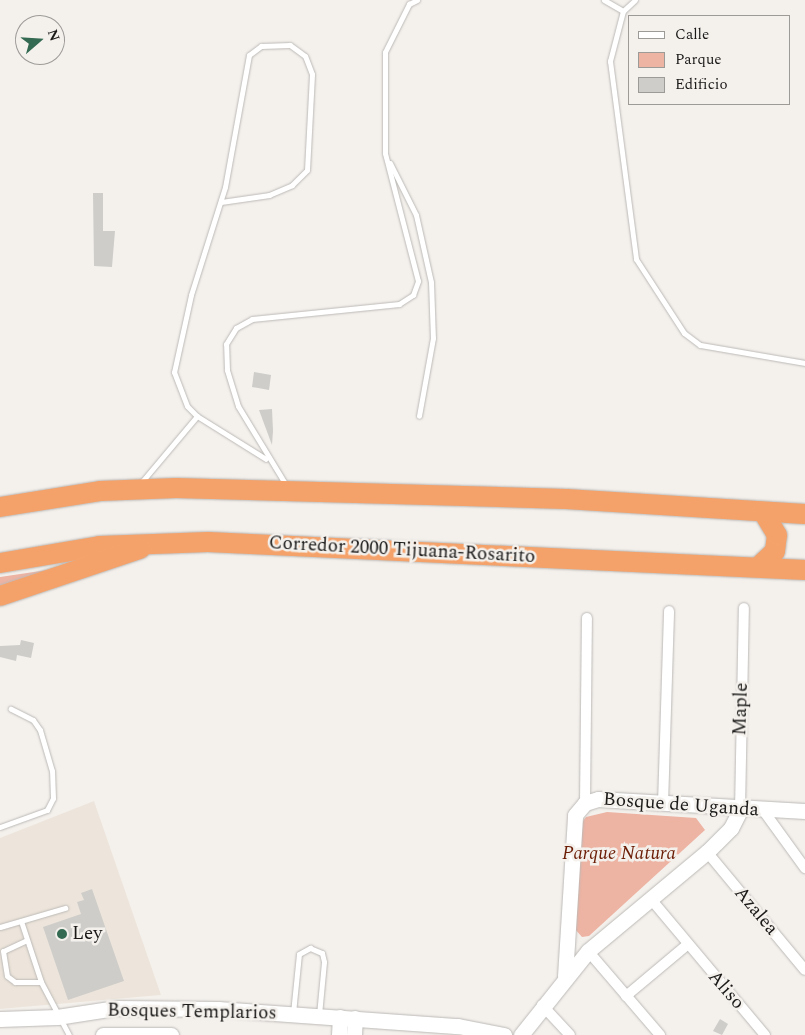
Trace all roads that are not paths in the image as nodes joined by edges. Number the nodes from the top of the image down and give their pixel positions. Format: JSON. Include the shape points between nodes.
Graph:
{"nodes":[{"id":1,"x":417,"y":0,"type":"edge"},
{"id":2,"x":604,"y":0,"type":"edge"},
{"id":3,"x":634,"y":0,"type":"edge"},
{"id":4,"x":623,"y":11,"type":"junction"},
{"id":5,"x":385,"y":153,"type":"junction"},
{"id":6,"x":221,"y":202,"type":"junction"},
{"id":7,"x":805,"y":363,"type":"edge"},
{"id":8,"x":197,"y":416,"type":"junction"},
{"id":9,"x":419,"y":416,"type":"dead end"},
{"id":10,"x":266,"y":459,"type":"junction"},
{"id":11,"x":289,"y":489,"type":"junction"},
{"id":12,"x":134,"y":490,"type":"junction"},
{"id":13,"x":0,"y":507,"type":"edge"},
{"id":14,"x":763,"y":512,"type":"junction"},
{"id":15,"x":805,"y":514,"type":"edge"},
{"id":16,"x":155,"y":543,"type":"junction"},
{"id":17,"x":0,"y":563,"type":"edge"},
{"id":18,"x":758,"y":567,"type":"junction"},
{"id":19,"x":805,"y":570,"type":"edge"},
{"id":20,"x":0,"y":596,"type":"edge"},
{"id":21,"x":744,"y":608,"type":"dead end"},
{"id":22,"x":669,"y":610,"type":"dead end"},
{"id":23,"x":587,"y":618,"type":"dead end"},
{"id":24,"x":11,"y":709,"type":"dead end"},
{"id":25,"x":585,"y":803,"type":"junction"},
{"id":26,"x":662,"y":804,"type":"junction"},
{"id":27,"x":740,"y":810,"type":"junction"},
{"id":28,"x":763,"y":810,"type":"junction"},
{"id":29,"x":805,"y":810,"type":"edge"},
{"id":30,"x":0,"y":827,"type":"edge"},
{"id":31,"x":707,"y":852,"type":"junction"},
{"id":32,"x":805,"y":868,"type":"edge"},
{"id":33,"x":650,"y":898,"type":"junction"},
{"id":34,"x":65,"y":908,"type":"dead end"},
{"id":35,"x":21,"y":921,"type":"junction"},
{"id":36,"x":0,"y":927,"type":"edge"},
{"id":37,"x":27,"y":940,"type":"junction"},
{"id":38,"x":687,"y":945,"type":"junction"},
{"id":39,"x":588,"y":952,"type":"junction"},
{"id":40,"x":805,"y":970,"type":"edge"},
{"id":41,"x":565,"y":976,"type":"junction"},
{"id":42,"x":41,"y":982,"type":"junction"},
{"id":43,"x":626,"y":996,"type":"junction"},
{"id":44,"x":542,"y":1005,"type":"junction"},
{"id":45,"x":293,"y":1014,"type":"junction"},
{"id":46,"x":319,"y":1015,"type":"junction"},
{"id":47,"x":57,"y":1017,"type":"junction"},
{"id":48,"x":347,"y":1017,"type":"junction"},
{"id":49,"x":0,"y":1019,"type":"edge"},
{"id":50,"x":68,"y":1035,"type":"edge"},
{"id":51,"x":102,"y":1035,"type":"edge"},
{"id":52,"x":143,"y":1035,"type":"edge"},
{"id":53,"x":171,"y":1035,"type":"edge"},
{"id":54,"x":339,"y":1035,"type":"edge"},
{"id":55,"x":354,"y":1035,"type":"edge"},
{"id":56,"x":504,"y":1035,"type":"edge"},
{"id":57,"x":521,"y":1035,"type":"edge"},
{"id":58,"x":570,"y":1035,"type":"edge"},
{"id":59,"x":660,"y":1035,"type":"edge"},
{"id":60,"x":765,"y":1035,"type":"edge"}],
"edges":[{"from":1,"to":5,"type":"lane","via":[[408,4],[385,52]]},
{"from":2,"to":4,"type":"lane"},
{"from":3,"to":4,"type":"lane"},
{"from":4,"to":7,"type":"lane","via":[[610,61],[636,260],[684,333],[700,345]]},
{"from":5,"to":9,"type":"lane","via":[[416,215],[431,282],[433,338]]},
{"from":5,"to":10,"type":"lane","via":[[418,282],[413,295],[391,306],[252,319],[236,328],[226,344],[227,370],[238,406]]},
{"from":6,"to":6,"type":"lane","via":[[249,54],[261,46],[290,45],[305,56],[312,74],[307,170],[292,185],[269,195]]},
{"from":6,"to":8,"type":"lane","via":[[191,295],[174,372],[187,406]]},
{"from":8,"to":10,"type":"lane"},
{"from":8,"to":12,"type":"lane"},
{"from":10,"to":11,"type":"lane"},
{"from":11,"to":12,"type":"highway"},
{"from":11,"to":14,"type":"highway","via":[[566,499]]},
{"from":12,"to":13,"type":"highway"},
{"from":14,"to":15,"type":"highway"},
{"from":14,"to":18,"type":"highway","via":[[777,535],[775,551]]},
{"from":16,"to":17,"type":"highway","name":"Corredor 2000 Tijuana-Rosarito","via":[[100,546]]},
{"from":16,"to":18,"type":"highway","name":"Corredor 2000 Tijuana-Rosarito"},
{"from":16,"to":20,"type":"highway"},
{"from":18,"to":19,"type":"highway","name":"Corredor 2000 Tijuana-Rosarito"},
{"from":21,"to":27,"type":"street","name":"Maple"},
{"from":22,"to":26,"type":"street"},
{"from":23,"to":25,"type":"street"},
{"from":24,"to":30,"type":"lane","via":[[33,720],[40,730],[52,771],[53,798],[47,810]]},
{"from":25,"to":26,"type":"street","name":"Bosque de Uganda","via":[[598,798]]},
{"from":25,"to":41,"type":"street","name":"Bosque de Uganda","via":[[575,814]]},
{"from":26,"to":27,"type":"street","name":"Bosque de Uganda"},
{"from":27,"to":28,"type":"street","name":"Bosque de Uganda"},
{"from":27,"to":31,"type":"street","via":[[731,828]]},
{"from":28,"to":29,"type":"street","name":"Bosque de Uganda"},
{"from":28,"to":32,"type":"street"},
{"from":31,"to":33,"type":"street"},
{"from":31,"to":40,"type":"street","name":"Azalea"},
{"from":33,"to":38,"type":"street","name":"Aliso"},
{"from":33,"to":39,"type":"street"},
{"from":34,"to":35,"type":"lane"},
{"from":35,"to":36,"type":"lane"},
{"from":35,"to":37,"type":"lane"},
{"from":37,"to":42,"type":"lane"},
{"from":37,"to":42,"type":"lane","via":[[3,950],[7,976],[14,982]]},
{"from":38,"to":43,"type":"street"},
{"from":38,"to":60,"type":"street","name":"Aliso"},
{"from":39,"to":41,"type":"street"},
{"from":39,"to":43,"type":"street"},
{"from":41,"to":44,"type":"street"},
{"from":42,"to":47,"type":"lane"},
{"from":43,"to":59,"type":"street"},
{"from":44,"to":57,"type":"street"},
{"from":44,"to":58,"type":"street"},
{"from":45,"to":46,"type":"street","name":"Bosques Templarios"},
{"from":45,"to":46,"type":"lane","via":[[299,954],[310,948],[322,953],[324,962]]},
{"from":45,"to":47,"type":"street","name":"Bosques Templarios","via":[[116,1008]]},
{"from":46,"to":48,"type":"street","name":"Bosques Templarios"},
{"from":47,"to":49,"type":"street","name":"Bosques Templarios"},
{"from":47,"to":50,"type":"lane"},
{"from":48,"to":54,"type":"street"},
{"from":48,"to":55,"type":"street"},
{"from":48,"to":56,"type":"street","name":"Bosques Templarios"},
{"from":51,"to":52,"type":"street","name":"Bosques Templarios"},
{"from":52,"to":53,"type":"street","name":"Bosques Templarios"}]}
